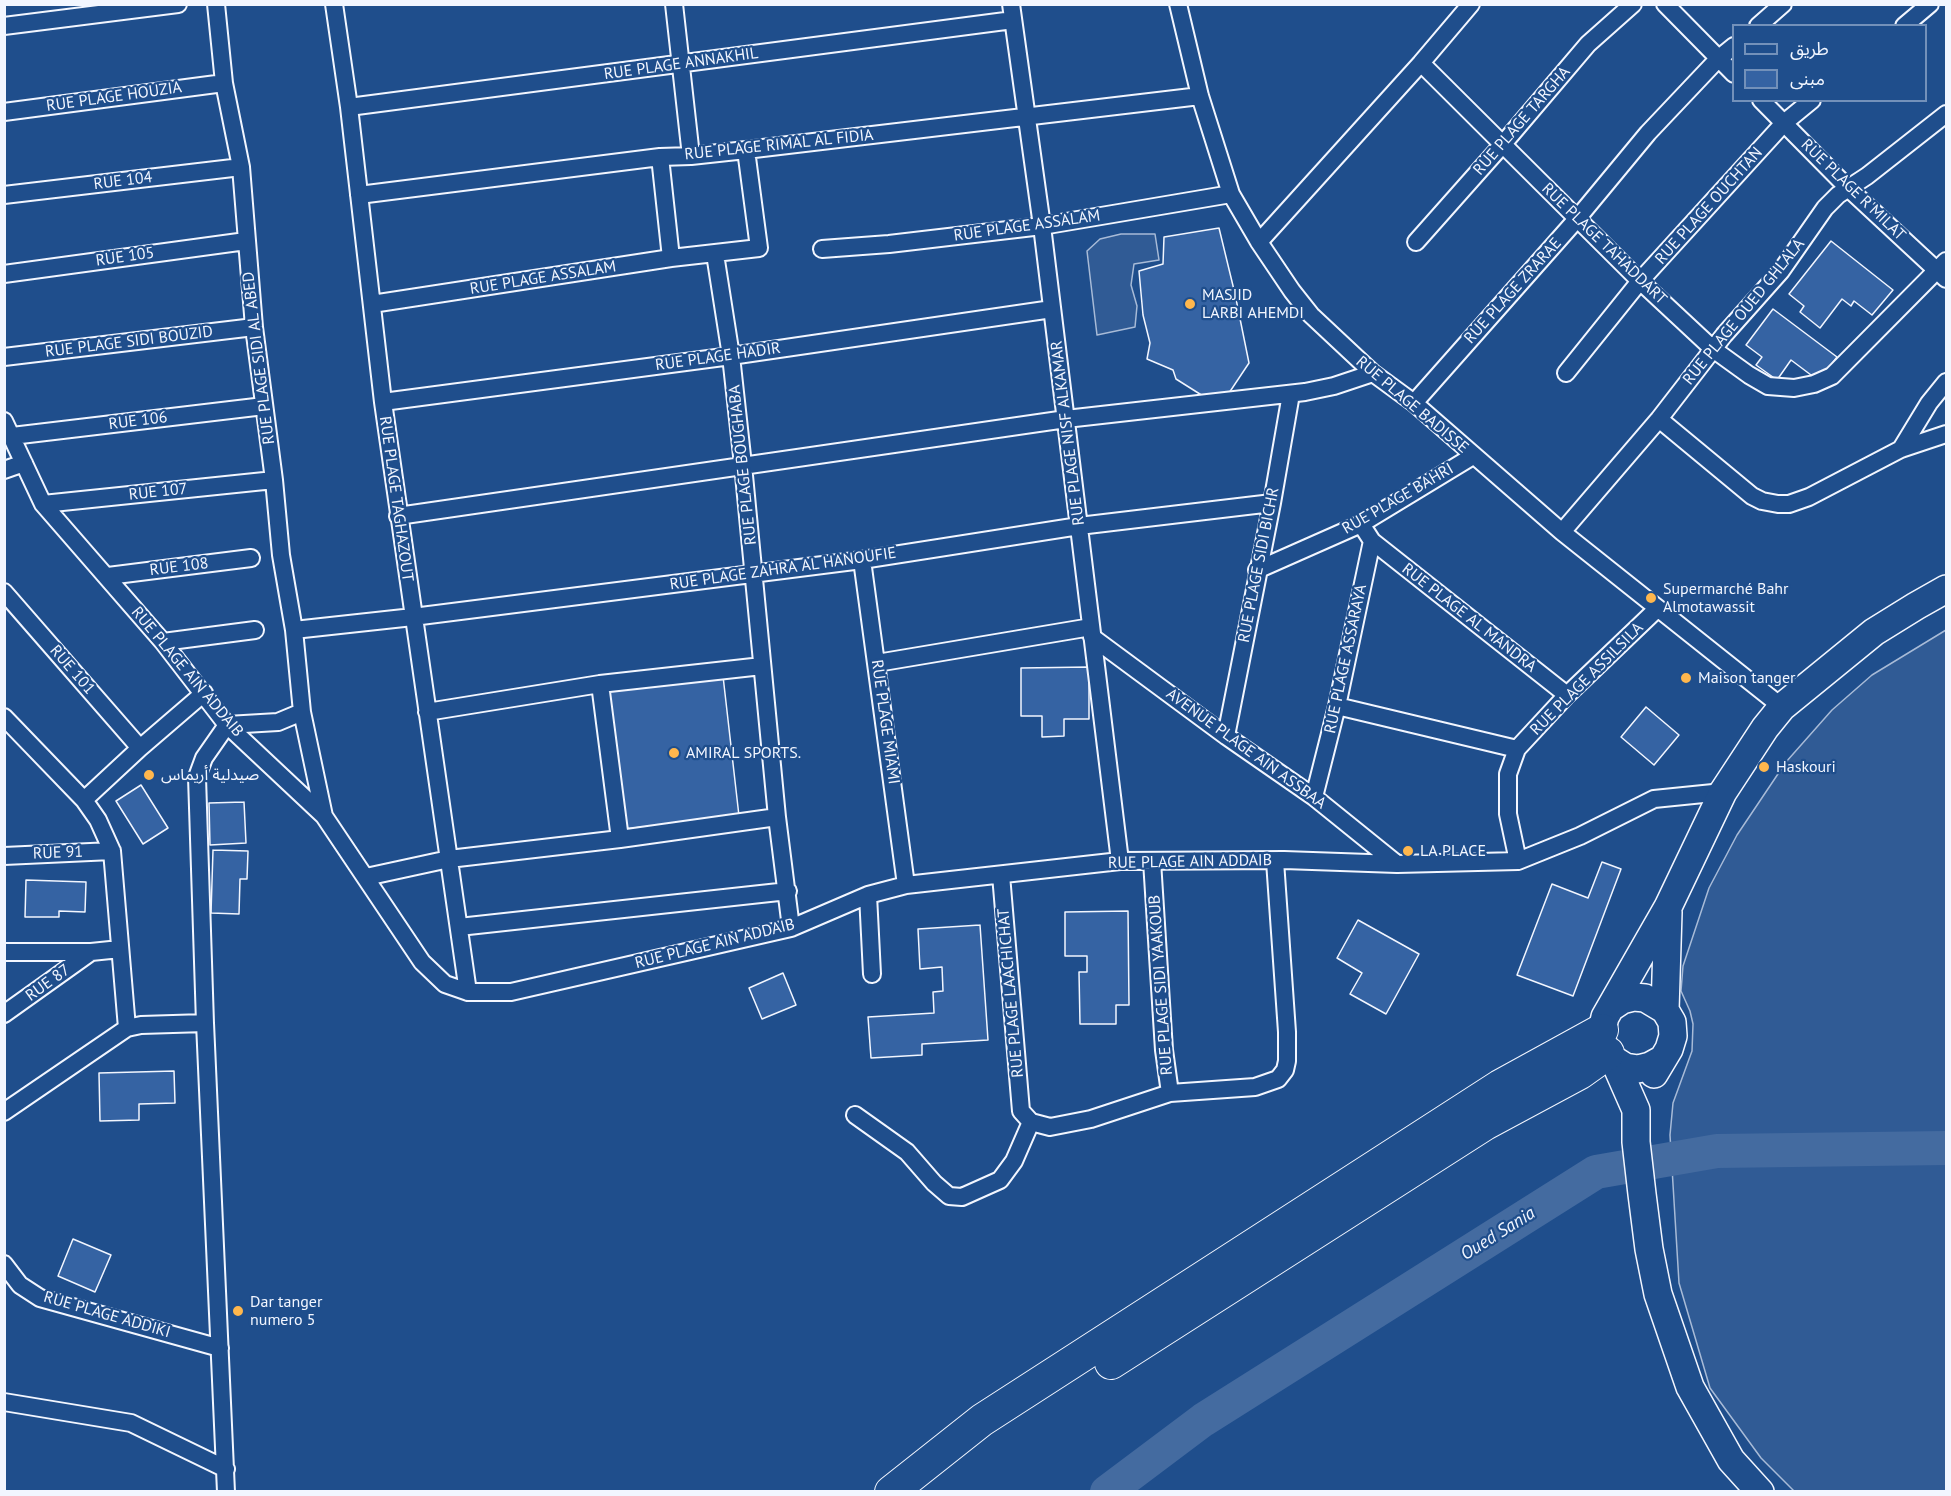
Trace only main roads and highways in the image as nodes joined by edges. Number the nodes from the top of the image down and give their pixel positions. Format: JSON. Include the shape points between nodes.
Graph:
{"nodes":[{"id":1,"x":1947,"y":589,"type":"edge"},
{"id":2,"x":1668,"y":907,"type":"junction"},
{"id":3,"x":1665,"y":1010,"type":"junction"},
{"id":4,"x":1609,"y":1037,"type":"junction"},
{"id":5,"x":1661,"y":1060,"type":"junction"},
{"id":6,"x":1636,"y":1110,"type":"junction"},
{"id":7,"x":891,"y":1491,"type":"edge"},
{"id":8,"x":922,"y":1491,"type":"edge"},
{"id":9,"x":1760,"y":1491,"type":"edge"}],
"edges":[{"from":1,"to":2,"type":"main road","via":[[1874,632],[1782,707],[1723,792]]},
{"from":2,"to":3,"type":"main road"},
{"from":2,"to":4,"type":"main road"},
{"from":3,"to":4,"type":"main road","via":[[1646,998],[1622,1000]]},
{"from":3,"to":5,"type":"main road","via":[[1672,1022],[1673,1036]]},
{"from":4,"to":5,"type":"main road","via":[[1625,1067],[1638,1069]]},
{"from":4,"to":6,"type":"main road"},
{"from":4,"to":7,"type":"highway","via":[[1500,1086],[982,1420]]},
{"from":4,"to":8,"type":"highway","via":[[1580,1073],[1485,1124],[993,1438]]},
{"from":5,"to":6,"type":"main road"},
{"from":6,"to":9,"type":"main road","via":[[1641,1194],[1658,1294],[1690,1387],[1731,1460]]}]}
